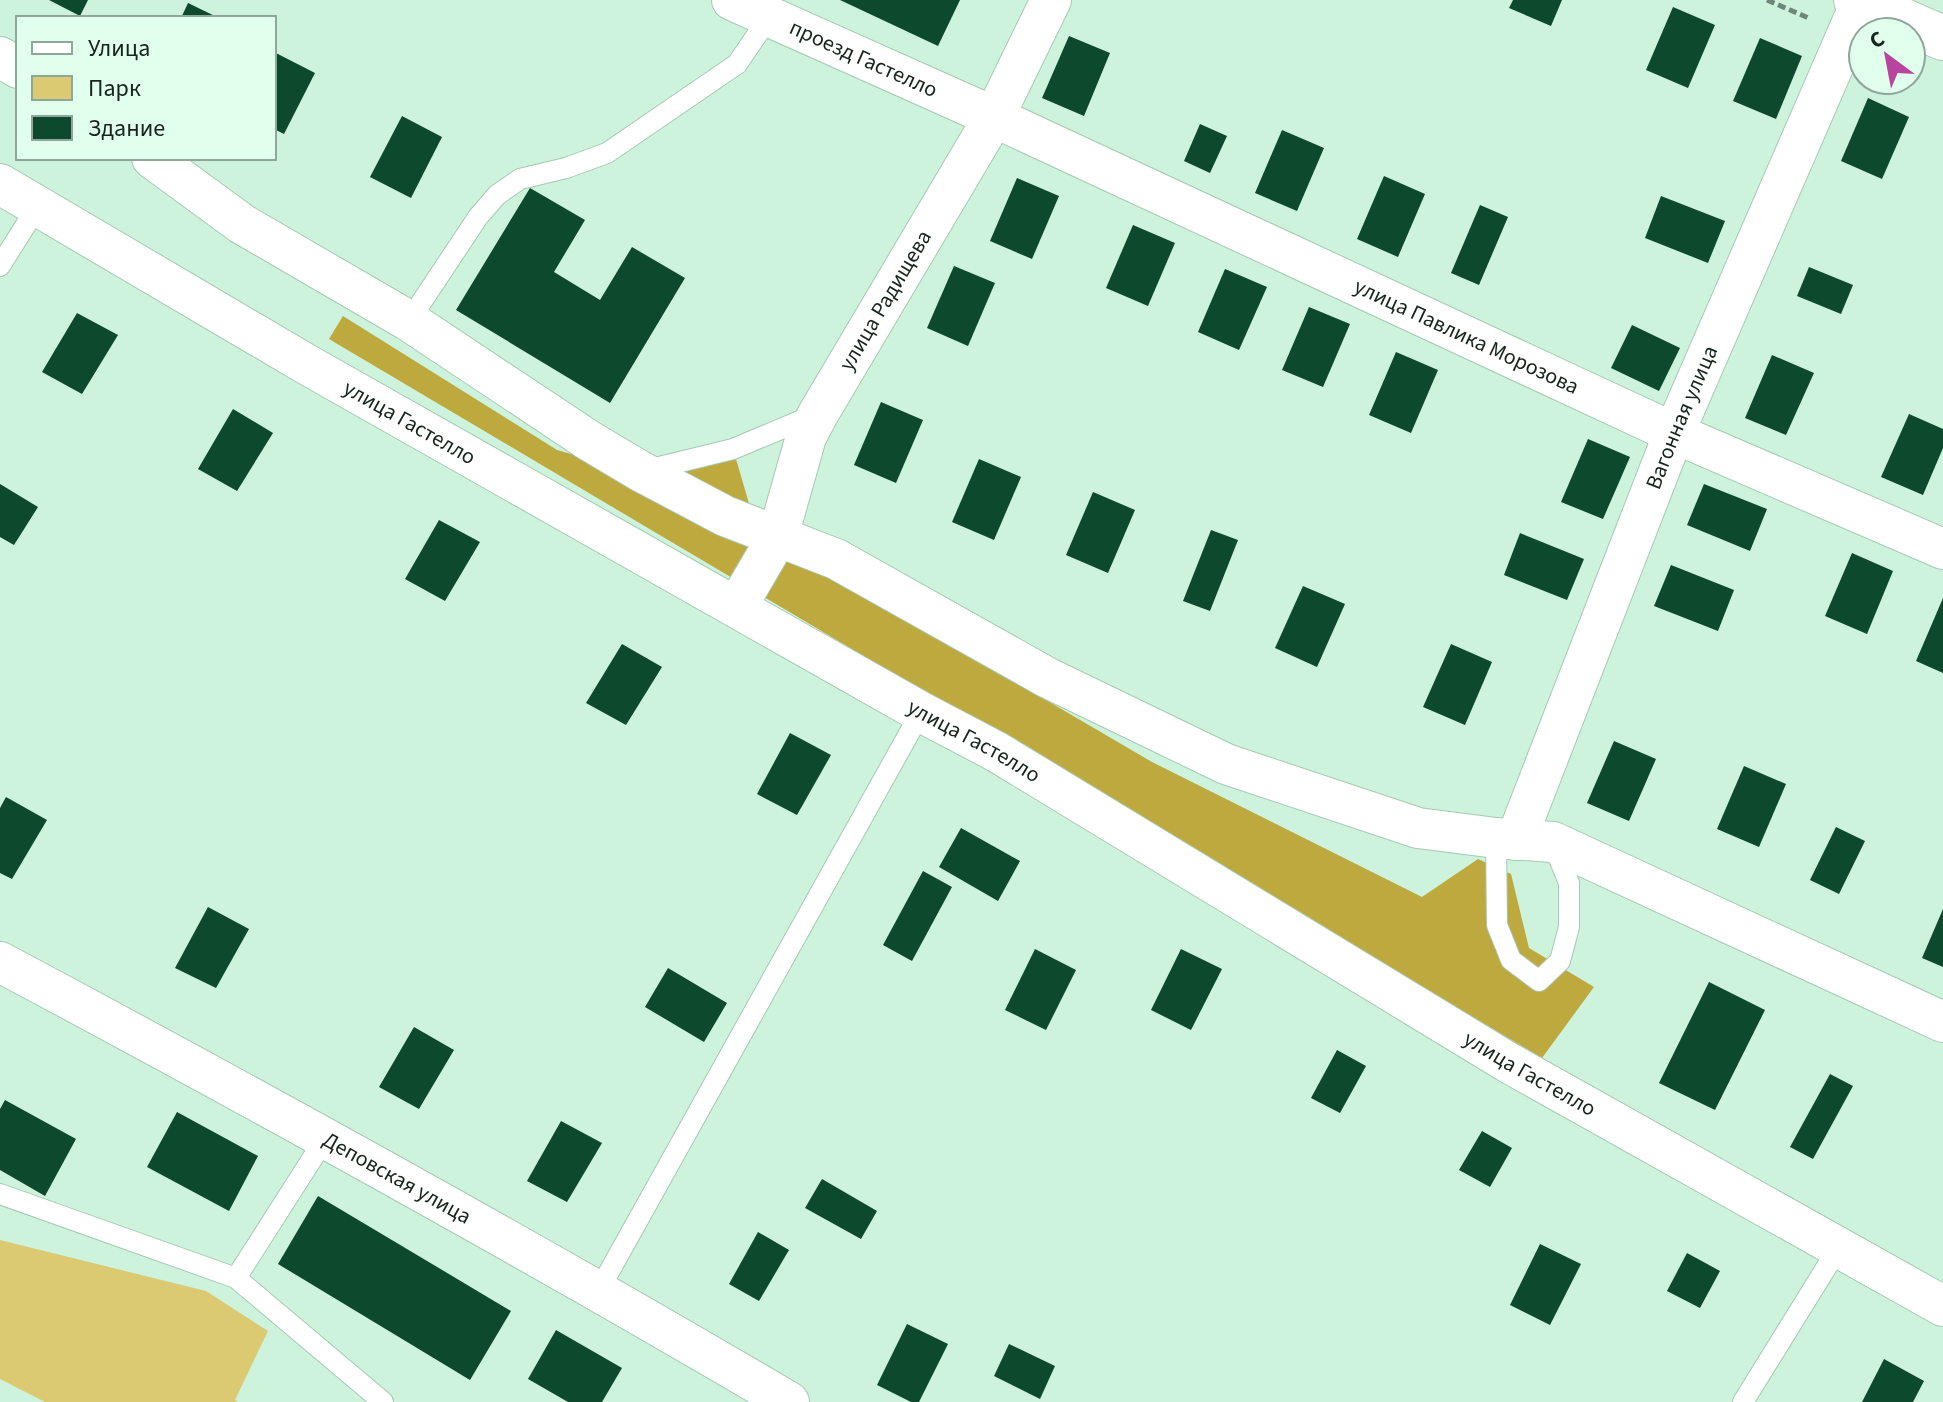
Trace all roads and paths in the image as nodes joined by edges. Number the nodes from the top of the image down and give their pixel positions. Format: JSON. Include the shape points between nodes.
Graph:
{"nodes":[{"id":1,"x":732,"y":0,"type":"edge"},
{"id":2,"x":1051,"y":0,"type":"edge"},
{"id":3,"x":1860,"y":1,"type":"edge"},
{"id":4,"x":774,"y":9,"type":"edge"},
{"id":5,"x":1943,"y":38,"type":"edge"},
{"id":6,"x":994,"y":117,"type":"junction"},
{"id":7,"x":155,"y":160,"type":"edge"},
{"id":8,"x":0,"y":184,"type":"edge"},
{"id":9,"x":37,"y":207,"type":"junction"},
{"id":10,"x":0,"y":266,"type":"edge"},
{"id":11,"x":409,"y":321,"type":"junction"},
{"id":12,"x":818,"y":414,"type":"junction"},
{"id":13,"x":1674,"y":433,"type":"junction"},
{"id":14,"x":640,"y":471,"type":"junction"},
{"id":15,"x":778,"y":536,"type":"junction"},
{"id":16,"x":1943,"y":549,"type":"edge"},
{"id":17,"x":737,"y":606,"type":"junction"},
{"id":18,"x":921,"y":712,"type":"junction"},
{"id":19,"x":1522,"y":840,"type":"junction"},
{"id":20,"x":0,"y":962,"type":"edge"},
{"id":21,"x":1943,"y":1022,"type":"edge"},
{"id":22,"x":326,"y":1137,"type":"junction"},
{"id":23,"x":0,"y":1194,"type":"edge"},
{"id":24,"x":1839,"y":1247,"type":"junction"},
{"id":25,"x":236,"y":1278,"type":"junction"},
{"id":26,"x":599,"y":1290,"type":"junction"},
{"id":27,"x":1943,"y":1306,"type":"edge"},
{"id":28,"x":383,"y":1402,"type":"edge"},
{"id":29,"x":789,"y":1402,"type":"edge"},
{"id":30,"x":1743,"y":1402,"type":"edge"}],
"edges":[{"from":1,"to":4,"type":"street","name":"проезд Гастелло"},
{"from":2,"to":6,"type":"street","name":"улица Радищева"},
{"from":3,"to":5,"type":"street"},
{"from":3,"to":13,"type":"street","name":"Вагонная улица"},
{"from":4,"to":6,"type":"street","name":"проезд Гастелло"},
{"from":4,"to":11,"type":"lane","via":[[737,64],[607,153],[520,179],[497,195]]},
{"from":6,"to":12,"type":"street","name":"улица Радищева"},
{"from":6,"to":13,"type":"street","name":"улица Павлика Морозова"},
{"from":7,"to":11,"type":"street","via":[[242,224]]},
{"from":8,"to":9,"type":"street","name":"улица Гастелло"},
{"from":9,"to":10,"type":"lane"},
{"from":9,"to":17,"type":"street","name":"улица Гастелло"},
{"from":11,"to":14,"type":"street"},
{"from":12,"to":14,"type":"lane","via":[[733,449]]},
{"from":12,"to":15,"type":"street","name":"улица Радищева","via":[[806,437]]},
{"from":13,"to":16,"type":"street","name":"улица Павлика Морозова"},
{"from":13,"to":19,"type":"street","name":"Вагонная улица"},
{"from":14,"to":15,"type":"street","via":[[725,516]]},
{"from":15,"to":17,"type":"street","name":"улица Радищева"},
{"from":15,"to":19,"type":"street","via":[[836,559],[1048,678],[1226,764],[1418,828]]},
{"from":17,"to":18,"type":"street","name":"улица Гастелло"},
{"from":18,"to":24,"type":"street","name":"улица Гастелло","via":[[997,752],[1509,1063]]},
{"from":18,"to":26,"type":"lane"},
{"from":19,"to":19,"type":"lane","via":[[1569,883],[1569,927],[1560,961],[1539,981],[1511,960],[1497,925]]},
{"from":19,"to":21,"type":"street"},
{"from":20,"to":22,"type":"street","name":"Деповская улица"},
{"from":22,"to":25,"type":"lane"},
{"from":22,"to":26,"type":"street","name":"Деповская улица"},
{"from":23,"to":25,"type":"lane"},
{"from":24,"to":27,"type":"street","name":"улица Гастелло"},
{"from":24,"to":30,"type":"lane"},
{"from":25,"to":28,"type":"lane"},
{"from":26,"to":29,"type":"street","name":"Деповская улица"}]}
